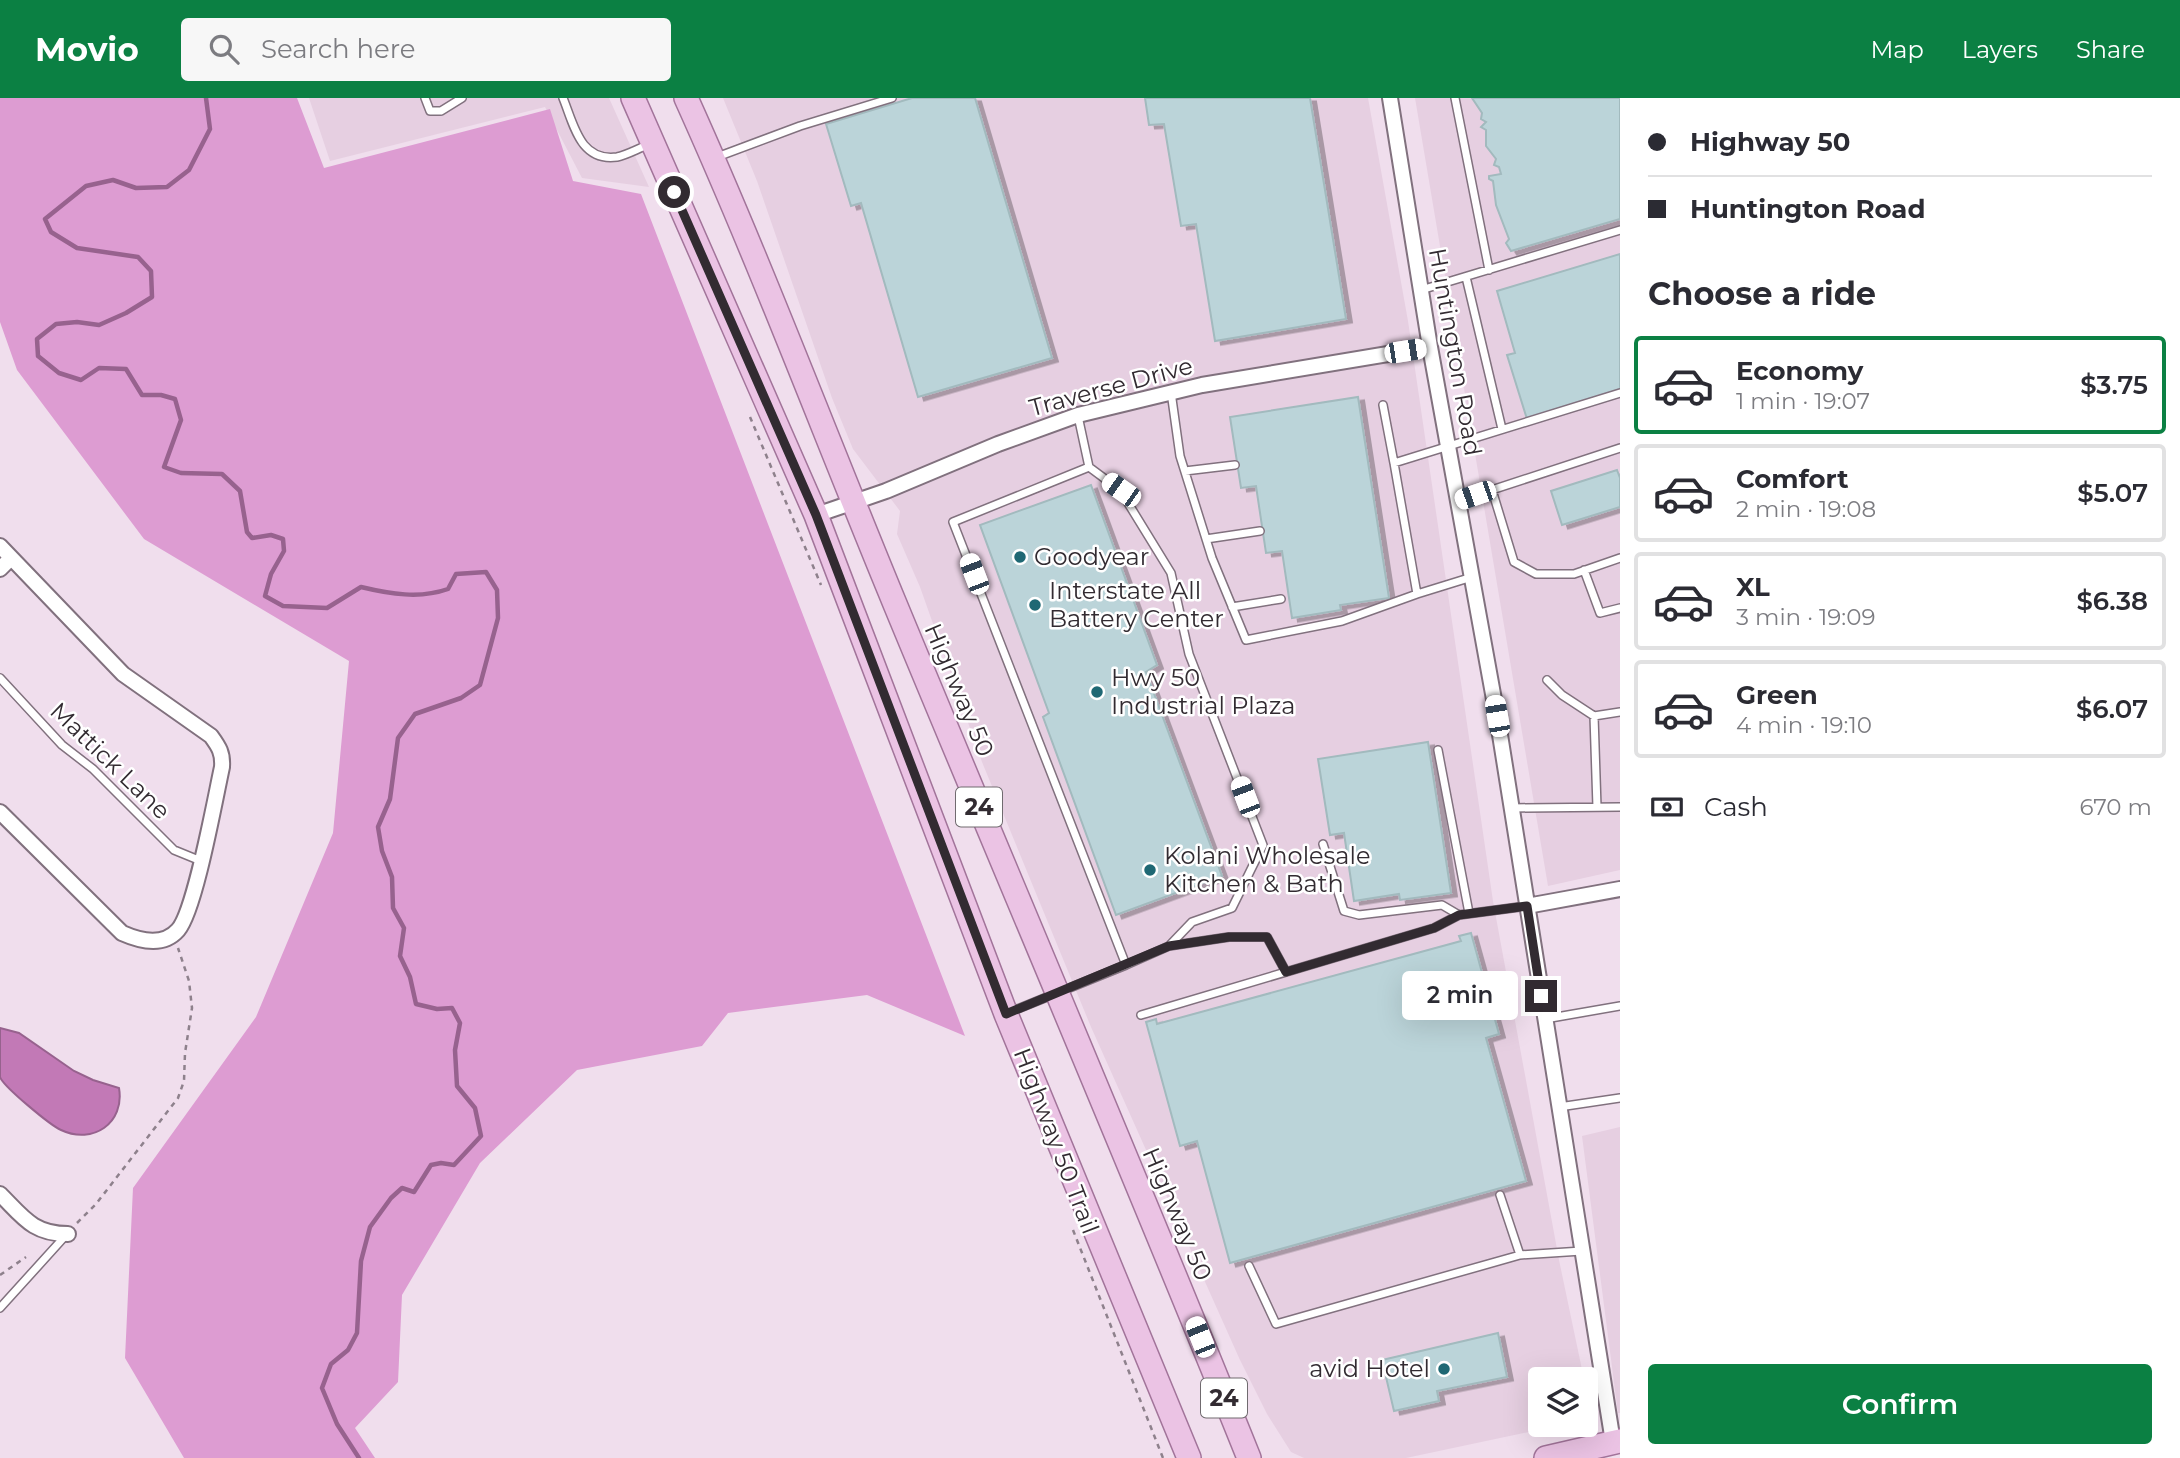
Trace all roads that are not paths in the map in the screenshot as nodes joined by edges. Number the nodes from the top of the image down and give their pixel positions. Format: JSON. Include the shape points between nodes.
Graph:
{"nodes":[{"id":1,"x":425,"y":98,"type":"edge"},
{"id":2,"x":462,"y":98,"type":"edge"},
{"id":3,"x":563,"y":98,"type":"edge"},
{"id":4,"x":633,"y":98,"type":"edge"},
{"id":5,"x":686,"y":98,"type":"edge"},
{"id":6,"x":892,"y":98,"type":"edge"},
{"id":7,"x":1390,"y":98,"type":"edge"},
{"id":8,"x":1455,"y":98,"type":"edge"},
{"id":9,"x":652,"y":143,"type":"junction"},
{"id":10,"x":713,"y":158,"type":"junction"},
{"id":11,"x":1620,"y":230,"type":"edge"},
{"id":12,"x":1489,"y":270,"type":"junction"},
{"id":13,"x":1466,"y":277,"type":"junction"},
{"id":14,"x":1421,"y":290,"type":"junction"},
{"id":15,"x":1430,"y":347,"type":"junction"},
{"id":16,"x":1171,"y":392,"type":"junction"},
{"id":17,"x":1620,"y":393,"type":"edge"},
{"id":18,"x":1384,"y":405,"type":"dead end"},
{"id":19,"x":1078,"y":415,"type":"junction"},
{"id":20,"x":1502,"y":429,"type":"junction"},
{"id":21,"x":1448,"y":445,"type":"junction"},
{"id":22,"x":1620,"y":448,"type":"edge"},
{"id":23,"x":1394,"y":463,"type":"junction"},
{"id":24,"x":1235,"y":466,"type":"dead end"},
{"id":25,"x":1088,"y":467,"type":"junction"},
{"id":26,"x":1185,"y":471,"type":"junction"},
{"id":27,"x":1493,"y":490,"type":"junction"},
{"id":28,"x":1458,"y":501,"type":"junction"},
{"id":29,"x":853,"y":502,"type":"junction"},
{"id":30,"x":816,"y":515,"type":"junction"},
{"id":31,"x":1260,"y":531,"type":"dead end"},
{"id":32,"x":1206,"y":539,"type":"junction"},
{"id":33,"x":0,"y":546,"type":"edge"},
{"id":34,"x":1620,"y":558,"type":"edge"},
{"id":35,"x":5,"y":564,"type":"edge"},
{"id":36,"x":1584,"y":570,"type":"junction"},
{"id":37,"x":1472,"y":577,"type":"junction"},
{"id":38,"x":1417,"y":594,"type":"junction"},
{"id":39,"x":1281,"y":598,"type":"dead end"},
{"id":40,"x":1232,"y":607,"type":"junction"},
{"id":41,"x":1620,"y":608,"type":"edge"},
{"id":42,"x":0,"y":678,"type":"edge"},
{"id":43,"x":1547,"y":680,"type":"dead end"},
{"id":44,"x":1620,"y":712,"type":"edge"},
{"id":45,"x":1594,"y":716,"type":"junction"},
{"id":46,"x":1438,"y":750,"type":"dead end"},
{"id":47,"x":1597,"y":807,"type":"junction"},
{"id":48,"x":1620,"y":807,"type":"edge"},
{"id":49,"x":1511,"y":808,"type":"junction"},
{"id":50,"x":2,"y":817,"type":"edge"},
{"id":51,"x":1322,"y":844,"type":"dead end"},
{"id":52,"x":201,"y":861,"type":"junction"},
{"id":53,"x":1620,"y":888,"type":"edge"},
{"id":54,"x":1527,"y":906,"type":"junction"},
{"id":55,"x":1469,"y":913,"type":"junction"},
{"id":56,"x":1459,"y":915,"type":"junction"},
{"id":57,"x":1169,"y":946,"type":"junction"},
{"id":58,"x":1126,"y":965,"type":"junction"},
{"id":59,"x":1286,"y":972,"type":"junction"},
{"id":60,"x":1056,"y":992,"type":"junction"},
{"id":61,"x":1620,"y":1006,"type":"edge"},
{"id":62,"x":1006,"y":1014,"type":"junction"},
{"id":63,"x":1140,"y":1015,"type":"dead end"},
{"id":64,"x":1545,"y":1019,"type":"junction"},
{"id":65,"x":1620,"y":1098,"type":"edge"},
{"id":66,"x":1558,"y":1107,"type":"junction"},
{"id":67,"x":0,"y":1194,"type":"edge"},
{"id":68,"x":1500,"y":1195,"type":"dead end"},
{"id":69,"x":68,"y":1234,"type":"joint"},
{"id":70,"x":1582,"y":1251,"type":"junction"},
{"id":71,"x":1520,"y":1255,"type":"junction"},
{"id":72,"x":1249,"y":1266,"type":"dead end"},
{"id":73,"x":0,"y":1308,"type":"edge"},
{"id":74,"x":1200,"y":1337,"type":"junction"},
{"id":75,"x":1141,"y":1342,"type":"junction"},
{"id":76,"x":1617,"y":1441,"type":"edge"},
{"id":77,"x":1175,"y":1458,"type":"edge"},
{"id":78,"x":1189,"y":1458,"type":"edge"},
{"id":79,"x":1249,"y":1458,"type":"edge"},
{"id":80,"x":1262,"y":1458,"type":"edge"},
{"id":81,"x":1546,"y":1458,"type":"edge"}],
"edges":[{"from":1,"to":2,"type":"lane","via":[[430,111],[442,111]]},
{"from":3,"to":9,"type":"lane","via":[[582,144],[597,156],[618,157]]},
{"from":4,"to":9,"type":"main road","number":"24"},
{"from":5,"to":10,"type":"main road","name":"Highway 50","number":"24"},
{"from":6,"to":10,"type":"lane"},
{"from":7,"to":14,"type":"street","name":"Huntington Road"},
{"from":8,"to":12,"type":"lane"},
{"from":9,"to":30,"type":"main road","number":"24"},
{"from":10,"to":29,"type":"main road","name":"Highway 50","number":"24"},
{"from":11,"to":12,"type":"lane"},
{"from":12,"to":13,"type":"lane"},
{"from":13,"to":14,"type":"lane"},
{"from":13,"to":20,"type":"lane"},
{"from":14,"to":15,"type":"street","name":"Huntington Road"},
{"from":15,"to":16,"type":"street","name":"Traverse Drive"},
{"from":15,"to":21,"type":"street","name":"Huntington Road"},
{"from":16,"to":19,"type":"street","name":"Traverse Drive"},
{"from":16,"to":26,"type":"lane"},
{"from":17,"to":20,"type":"lane"},
{"from":18,"to":23,"type":"lane"},
{"from":19,"to":25,"type":"lane"},
{"from":19,"to":29,"type":"street","name":"Traverse Drive"},
{"from":20,"to":21,"type":"lane"},
{"from":21,"to":23,"type":"lane"},
{"from":21,"to":28,"type":"street","name":"Huntington Road"},
{"from":22,"to":27,"type":"lane"},
{"from":23,"to":38,"type":"lane"},
{"from":24,"to":26,"type":"lane"},
{"from":25,"to":57,"type":"lane","via":[[1121,490],[1171,573],[1189,654],[1263,845],[1232,908],[1192,922]]},
{"from":25,"to":58,"type":"lane","via":[[953,522]]},
{"from":26,"to":32,"type":"lane"},
{"from":27,"to":28,"type":"lane"},
{"from":27,"to":36,"type":"lane","via":[[1514,562],[1536,574]]},
{"from":28,"to":37,"type":"street","name":"Huntington Road"},
{"from":29,"to":30,"type":"street","name":"Traverse Drive"},
{"from":29,"to":60,"type":"main road","name":"Highway 50","number":"24"},
{"from":30,"to":62,"type":"main road","number":"24"},
{"from":31,"to":32,"type":"lane"},
{"from":32,"to":40,"type":"lane"},
{"from":33,"to":35,"type":"street"},
{"from":34,"to":36,"type":"lane"},
{"from":35,"to":52,"type":"street","via":[[122,674],[211,736],[219,747],[222,767]]},
{"from":36,"to":41,"type":"lane","via":[[1600,613]]},
{"from":37,"to":38,"type":"lane"},
{"from":37,"to":49,"type":"street","name":"Huntington Road"},
{"from":38,"to":40,"type":"lane","via":[[1342,621],[1246,640]]},
{"from":39,"to":40,"type":"lane"},
{"from":42,"to":52,"type":"lane","name":"Mattick Lane","via":[[62,745],[93,769],[174,850]]},
{"from":43,"to":45,"type":"lane"},
{"from":44,"to":45,"type":"lane"},
{"from":45,"to":47,"type":"lane"},
{"from":46,"to":55,"type":"lane"},
{"from":47,"to":48,"type":"lane"},
{"from":47,"to":49,"type":"lane"},
{"from":49,"to":54,"type":"street","name":"Huntington Road"},
{"from":50,"to":52,"type":"street","via":[[122,933],[137,940],[152,942],[172,935],[183,923]]},
{"from":51,"to":56,"type":"lane","via":[[1344,911],[1359,915],[1442,905]]},
{"from":53,"to":54,"type":"street"},
{"from":54,"to":55,"type":"lane"},
{"from":54,"to":64,"type":"street","name":"Huntington Road"},
{"from":55,"to":56,"type":"lane"},
{"from":56,"to":59,"type":"lane","via":[[1434,928]]},
{"from":57,"to":58,"type":"lane"},
{"from":57,"to":59,"type":"lane","via":[[1267,937]]},
{"from":58,"to":60,"type":"lane"},
{"from":59,"to":63,"type":"lane"},
{"from":60,"to":62,"type":"lane"},
{"from":60,"to":74,"type":"main road","name":"Highway 50","number":"24"},
{"from":61,"to":64,"type":"lane"},
{"from":62,"to":75,"type":"main road","number":"24"},
{"from":64,"to":66,"type":"street","name":"Huntington Road"},
{"from":65,"to":66,"type":"lane"},
{"from":66,"to":70,"type":"street","name":"Huntington Road"},
{"from":67,"to":69,"type":"street","via":[[40,1231]]},
{"from":68,"to":71,"type":"lane"},
{"from":69,"to":73,"type":"lane"},
{"from":70,"to":71,"type":"lane"},
{"from":70,"to":76,"type":"street","name":"Huntington Road"},
{"from":71,"to":72,"type":"lane","via":[[1276,1324]]},
{"from":74,"to":79,"type":"main road","name":"Highway 50","number":"24"},
{"from":74,"to":80,"type":"main road","via":[[1207,1341],[1246,1436]]},
{"from":75,"to":77,"type":"main road","via":[[1134,1359]]},
{"from":75,"to":78,"type":"main road","number":"24"},
{"from":76,"to":81,"type":"main road"}]}
